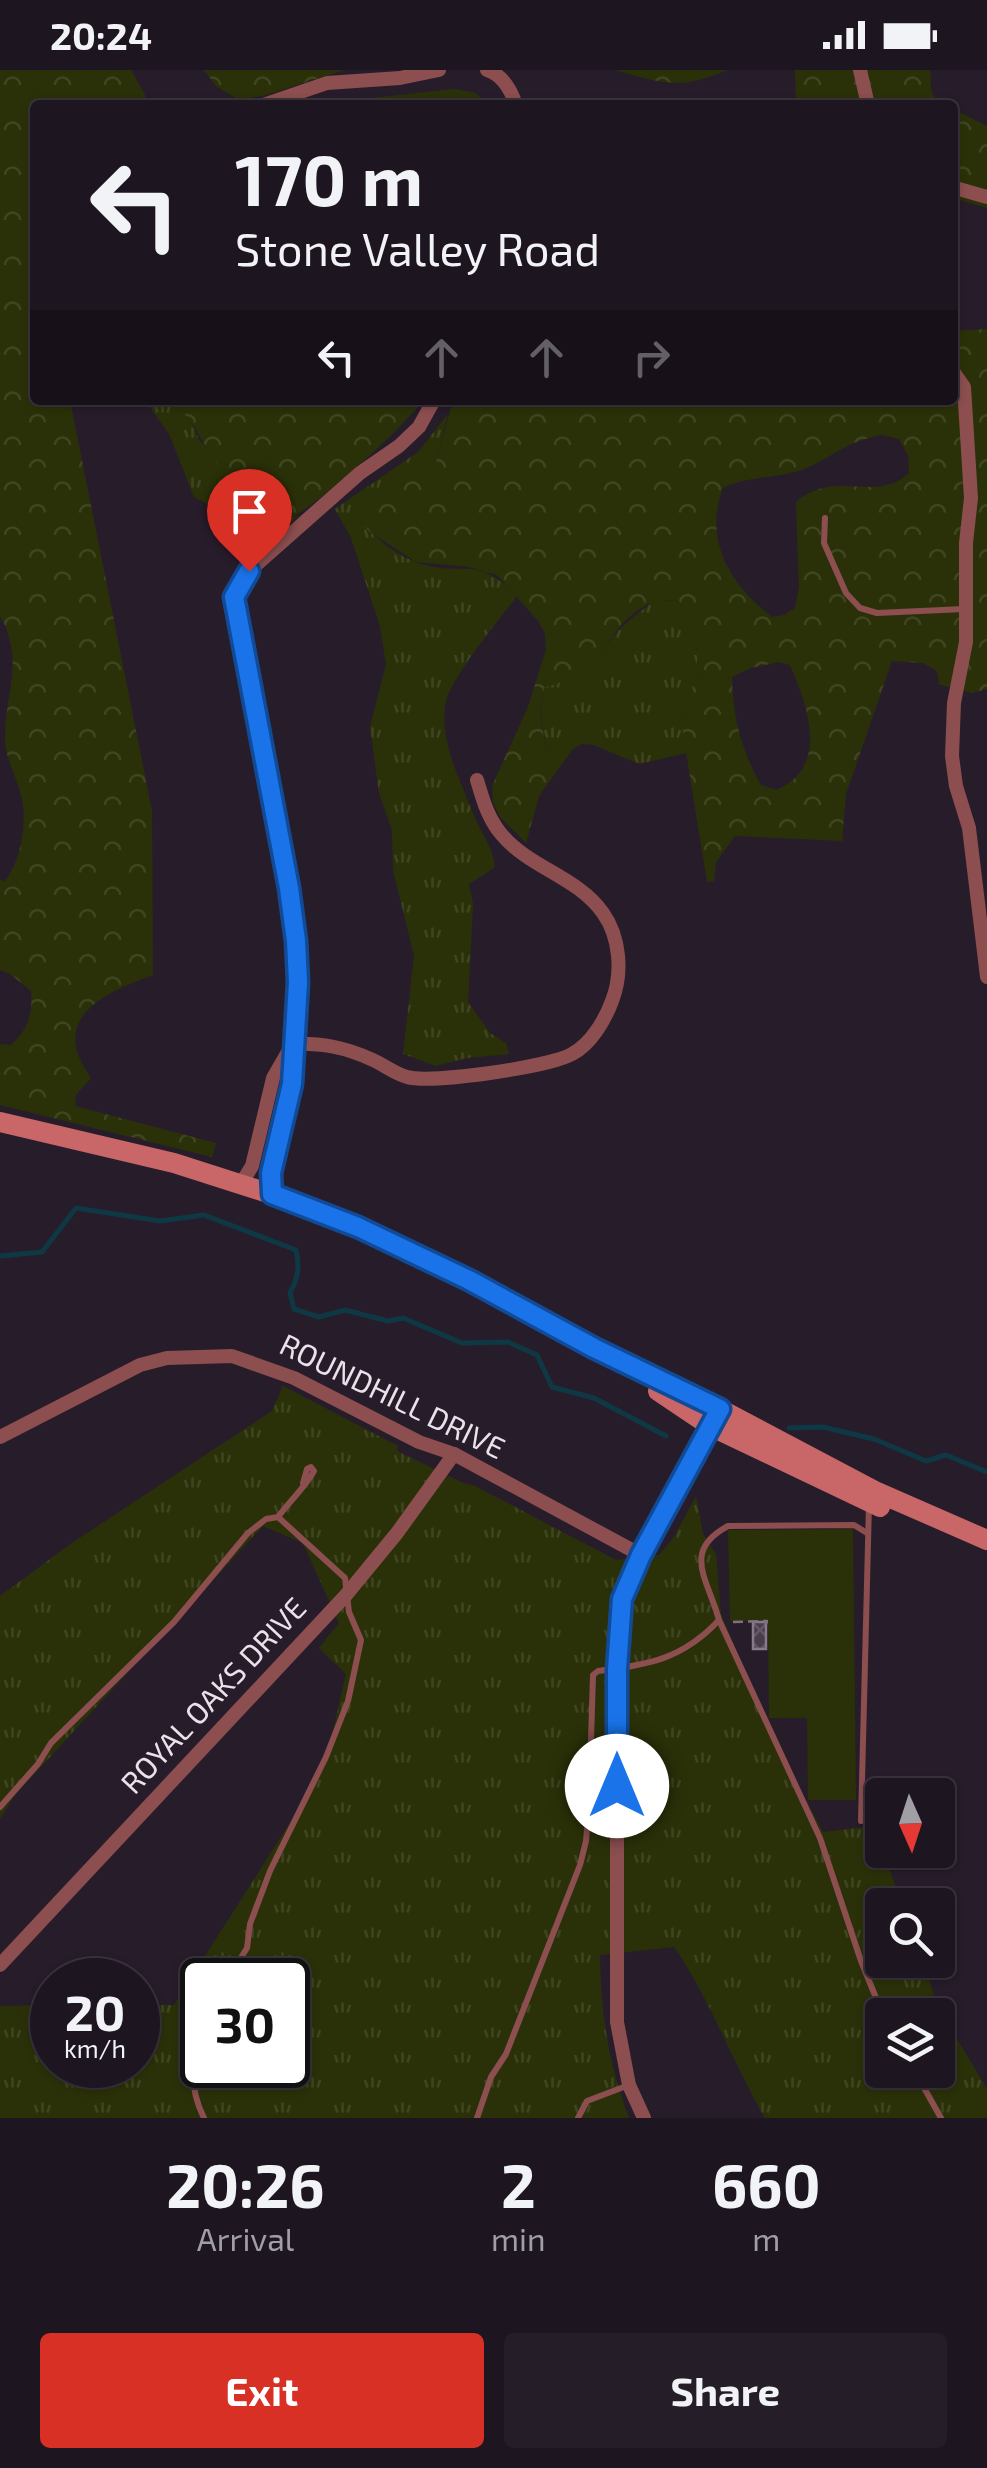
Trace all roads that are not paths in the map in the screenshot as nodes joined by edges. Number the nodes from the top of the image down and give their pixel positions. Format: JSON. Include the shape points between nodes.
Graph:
{"nodes":[{"id":1,"x":440,"y":70,"type":"edge"},
{"id":2,"x":487,"y":70,"type":"edge"},
{"id":3,"x":860,"y":70,"type":"edge"},
{"id":4,"x":278,"y":100,"type":"edge"},
{"id":5,"x":514,"y":100,"type":"edge"},
{"id":6,"x":867,"y":100,"type":"edge"},
{"id":7,"x":958,"y":189,"type":"edge"},
{"id":8,"x":987,"y":197,"type":"edge"},
{"id":9,"x":958,"y":378,"type":"edge"},
{"id":10,"x":431,"y":405,"type":"edge"},
{"id":11,"x":825,"y":518,"type":"dead end"},
{"id":12,"x":966,"y":609,"type":"junction"},
{"id":13,"x":477,"y":780,"type":"dead end"},
{"id":14,"x":987,"y":977,"type":"edge"},
{"id":15,"x":292,"y":1044,"type":"junction"},
{"id":16,"x":0,"y":1122,"type":"edge"},
{"id":17,"x":242,"y":1184,"type":"junction"},
{"id":18,"x":272,"y":1194,"type":"junction"},
{"id":19,"x":715,"y":1417,"type":"junction"},
{"id":20,"x":0,"y":1438,"type":"edge"},
{"id":21,"x":454,"y":1454,"type":"junction"},
{"id":22,"x":303,"y":1483,"type":"dead end"},
{"id":23,"x":868,"y":1502,"type":"junction"},
{"id":24,"x":278,"y":1517,"type":"junction"},
{"id":25,"x":867,"y":1532,"type":"junction"},
{"id":26,"x":987,"y":1541,"type":"edge"},
{"id":27,"x":641,"y":1555,"type":"junction"},
{"id":28,"x":346,"y":1594,"type":"junction"},
{"id":29,"x":720,"y":1622,"type":"junction"},
{"id":30,"x":617,"y":1669,"type":"junction"},
{"id":31,"x":0,"y":1807,"type":"edge"},
{"id":32,"x":861,"y":1821,"type":"dead end"},
{"id":33,"x":240,"y":1958,"type":"edge"},
{"id":34,"x":0,"y":1965,"type":"edge"},
{"id":35,"x":877,"y":1998,"type":"edge"},
{"id":36,"x":629,"y":2085,"type":"junction"},
{"id":37,"x":198,"y":2088,"type":"edge"},
{"id":38,"x":924,"y":2088,"type":"edge"},
{"id":39,"x":204,"y":2118,"type":"edge"},
{"id":40,"x":477,"y":2118,"type":"edge"},
{"id":41,"x":578,"y":2118,"type":"edge"},
{"id":42,"x":644,"y":2118,"type":"edge"},
{"id":43,"x":941,"y":2118,"type":"edge"}],
"edges":[{"from":1,"to":4,"type":"street","via":[[328,83]]},
{"from":2,"to":5,"type":"street"},
{"from":3,"to":6,"type":"street"},
{"from":7,"to":8,"type":"street"},
{"from":9,"to":12,"type":"street","via":[[964,387],[971,498]]},
{"from":10,"to":15,"type":"street","via":[[400,446],[249,571],[234,597],[296,941]]},
{"from":11,"to":12,"type":"lane","via":[[824,542],[846,593],[860,608]]},
{"from":12,"to":14,"type":"street","via":[[952,756],[969,828]]},
{"from":13,"to":15,"type":"street","via":[[501,835],[586,892],[604,915],[619,961],[606,1016],[572,1054],[430,1079],[406,1077],[346,1048]]},
{"from":15,"to":17,"type":"street","via":[[273,1078]]},
{"from":15,"to":18,"type":"street","via":[[292,1084]]},
{"from":16,"to":17,"type":"street"},
{"from":17,"to":18,"type":"street"},
{"from":18,"to":19,"type":"street","via":[[469,1280]]},
{"from":19,"to":23,"type":"street"},
{"from":19,"to":26,"type":"street"},
{"from":19,"to":27,"type":"street"},
{"from":20,"to":21,"type":"street","name":"ROUNDHILL DRIVE","via":[[140,1365],[204,1354],[260,1363]]},
{"from":21,"to":27,"type":"street","name":"ROUNDHILL DRIVE"},
{"from":21,"to":28,"type":"street","name":"ROYAL OAKS DRIVE"},
{"from":22,"to":24,"type":"lane"},
{"from":23,"to":25,"type":"lane"},
{"from":23,"to":26,"type":"street"},
{"from":24,"to":28,"type":"lane","via":[[345,1578]]},
{"from":24,"to":31,"type":"lane","via":[[248,1533]]},
{"from":25,"to":29,"type":"lane","via":[[854,1525],[722,1529],[708,1538],[700,1560]]},
{"from":25,"to":32,"type":"lane"},
{"from":27,"to":30,"type":"street","via":[[622,1599]]},
{"from":28,"to":33,"type":"lane","via":[[361,1640],[348,1700],[270,1871]]},
{"from":28,"to":34,"type":"street","name":"ROYAL OAKS DRIVE"},
{"from":29,"to":30,"type":"lane","via":[[666,1658]]},
{"from":29,"to":35,"type":"lane","via":[[820,1838]]},
{"from":30,"to":36,"type":"street","via":[[617,2022]]},
{"from":30,"to":40,"type":"lane","via":[[598,1671],[591,1681],[589,1806],[580,1865]]},
{"from":36,"to":41,"type":"lane","via":[[587,2101]]},
{"from":36,"to":42,"type":"street"},
{"from":37,"to":39,"type":"lane"},
{"from":38,"to":43,"type":"lane"}]}
